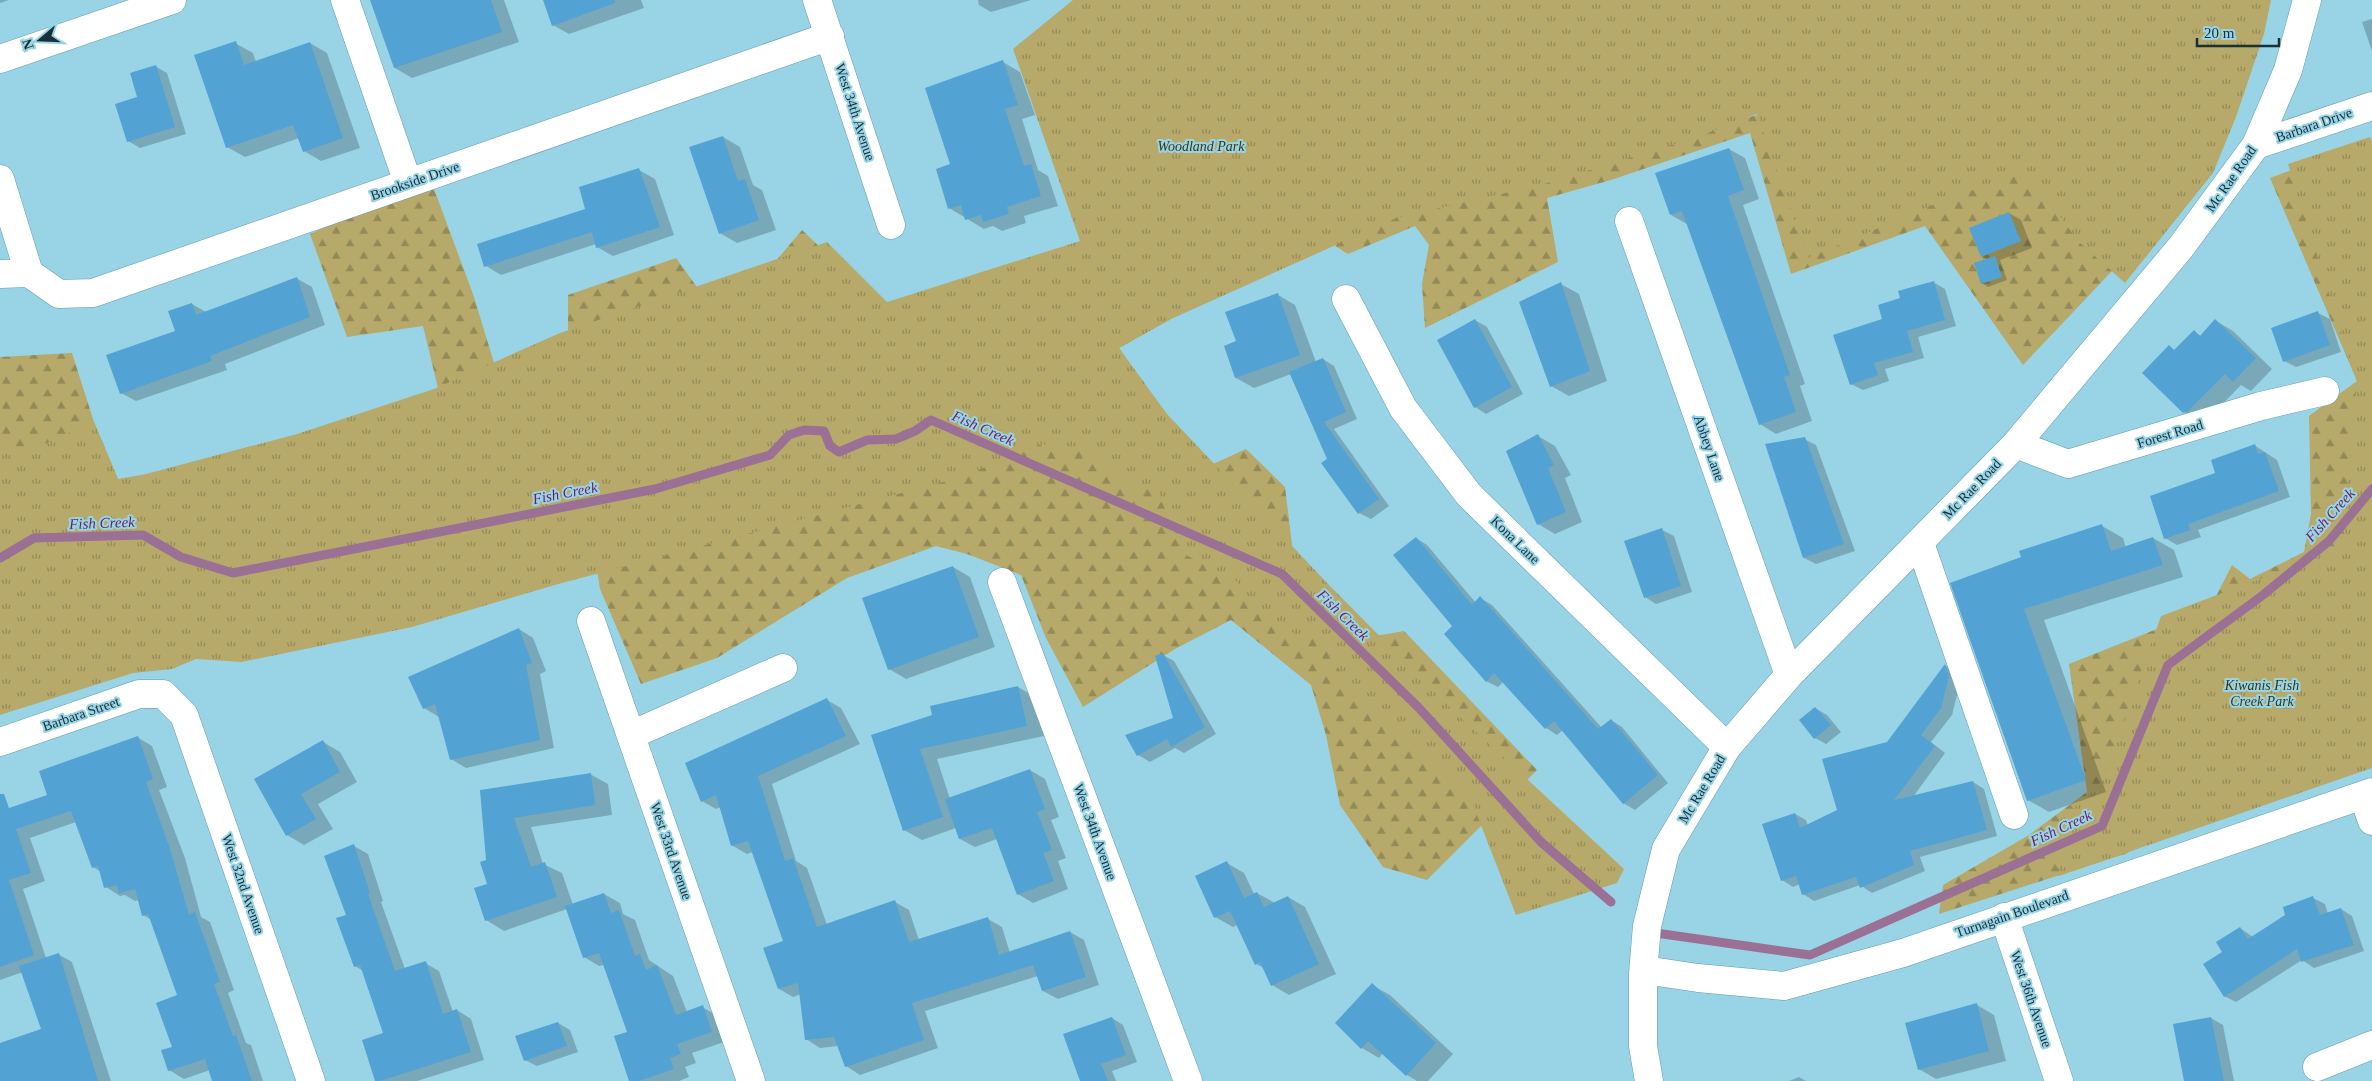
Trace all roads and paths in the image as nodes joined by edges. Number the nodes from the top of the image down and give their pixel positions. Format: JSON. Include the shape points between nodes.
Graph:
{"nodes":[{"id":1,"x":172,"y":0,"type":"edge"},
{"id":2,"x":345,"y":0,"type":"edge"},
{"id":3,"x":818,"y":0,"type":"edge"},
{"id":4,"x":2307,"y":0,"type":"edge"},
{"id":5,"x":830,"y":36,"type":"junction"},
{"id":6,"x":0,"y":59,"type":"edge"},
{"id":7,"x":2372,"y":106,"type":"edge"},
{"id":8,"x":2256,"y":145,"type":"junction"},
{"id":9,"x":0,"y":179,"type":"edge"},
{"id":10,"x":408,"y":183,"type":"junction"},
{"id":11,"x":1629,"y":221,"type":"dead end"},
{"id":12,"x":891,"y":225,"type":"dead end"},
{"id":13,"x":28,"y":273,"type":"junction"},
{"id":14,"x":0,"y":274,"type":"edge"},
{"id":15,"x":1346,"y":300,"type":"dead end"},
{"id":16,"x":2325,"y":391,"type":"dead end"},
{"id":17,"x":2016,"y":444,"type":"junction"},
{"id":18,"x":1920,"y":542,"type":"junction"},
{"id":19,"x":1002,"y":582,"type":"dead end"},
{"id":20,"x":591,"y":622,"type":"dead end"},
{"id":21,"x":783,"y":668,"type":"dead end"},
{"id":22,"x":1789,"y":675,"type":"junction"},
{"id":23,"x":163,"y":694,"type":"joint"},
{"id":24,"x":632,"y":735,"type":"junction"},
{"id":25,"x":0,"y":742,"type":"edge"},
{"id":26,"x":1727,"y":747,"type":"junction"},
{"id":27,"x":2368,"y":793,"type":"edge"},
{"id":28,"x":2014,"y":815,"type":"dead end"},
{"id":29,"x":2372,"y":821,"type":"edge"},
{"id":30,"x":2004,"y":917,"type":"junction"},
{"id":31,"x":1644,"y":973,"type":"junction"},
{"id":32,"x":2372,"y":1045,"type":"edge"},
{"id":33,"x":2317,"y":1067,"type":"dead end"},
{"id":34,"x":312,"y":1081,"type":"edge"},
{"id":35,"x":751,"y":1081,"type":"edge"},
{"id":36,"x":1188,"y":1081,"type":"edge"},
{"id":37,"x":1649,"y":1081,"type":"edge"},
{"id":38,"x":2059,"y":1081,"type":"edge"}],
"edges":[{"from":1,"to":6,"type":"street"},
{"from":2,"to":10,"type":"street"},
{"from":3,"to":5,"type":"street","name":"West 34th Avenue"},
{"from":4,"to":8,"type":"street","name":"Mc Rae Road","via":[[2288,70]]},
{"from":5,"to":10,"type":"street","name":"Brookside Drive"},
{"from":5,"to":12,"type":"street","name":"West 34th Avenue"},
{"from":7,"to":8,"type":"street","name":"Barbara Drive"},
{"from":8,"to":17,"type":"street","name":"Mc Rae Road","via":[[2181,247]]},
{"from":9,"to":13,"type":"street"},
{"from":10,"to":13,"type":"street","name":"Brookside Drive","via":[[93,293],[59,294]]},
{"from":11,"to":22,"type":"street","name":"Abbey Lane"},
{"from":13,"to":14,"type":"street"},
{"from":15,"to":26,"type":"street","name":"Kona Lane","via":[[1402,408],[1469,495]]},
{"from":16,"to":17,"type":"street","name":"Forest Road","via":[[2260,406],[2068,464]]},
{"from":17,"to":18,"type":"street","name":"Mc Rae Road"},
{"from":18,"to":22,"type":"street","name":"Mc Rae Road"},
{"from":18,"to":28,"type":"street"},
{"from":19,"to":36,"type":"street","name":"West 34th Avenue"},
{"from":20,"to":24,"type":"street","name":"West 33rd Avenue"},
{"from":21,"to":24,"type":"street"},
{"from":22,"to":26,"type":"street","name":"Mc Rae Road"},
{"from":23,"to":25,"type":"street","name":"Barbara Street","via":[[139,694]]},
{"from":23,"to":34,"type":"street","name":"West 32nd Avenue","via":[[184,715]]},
{"from":24,"to":35,"type":"street","name":"West 33rd Avenue"},
{"from":26,"to":31,"type":"street","name":"Mc Rae Road","via":[[1666,849],[1647,926]]},
{"from":27,"to":29,"type":"street"},
{"from":27,"to":30,"type":"street","name":"Turnagain Boulevard"},
{"from":30,"to":31,"type":"street","name":"Turnagain Boulevard","via":[[1903,953],[1784,986]]},
{"from":30,"to":38,"type":"street","name":"West 36th Avenue"},
{"from":31,"to":37,"type":"street","name":"Mc Rae Road","via":[[1643,1046]]},
{"from":32,"to":33,"type":"street"}]}
